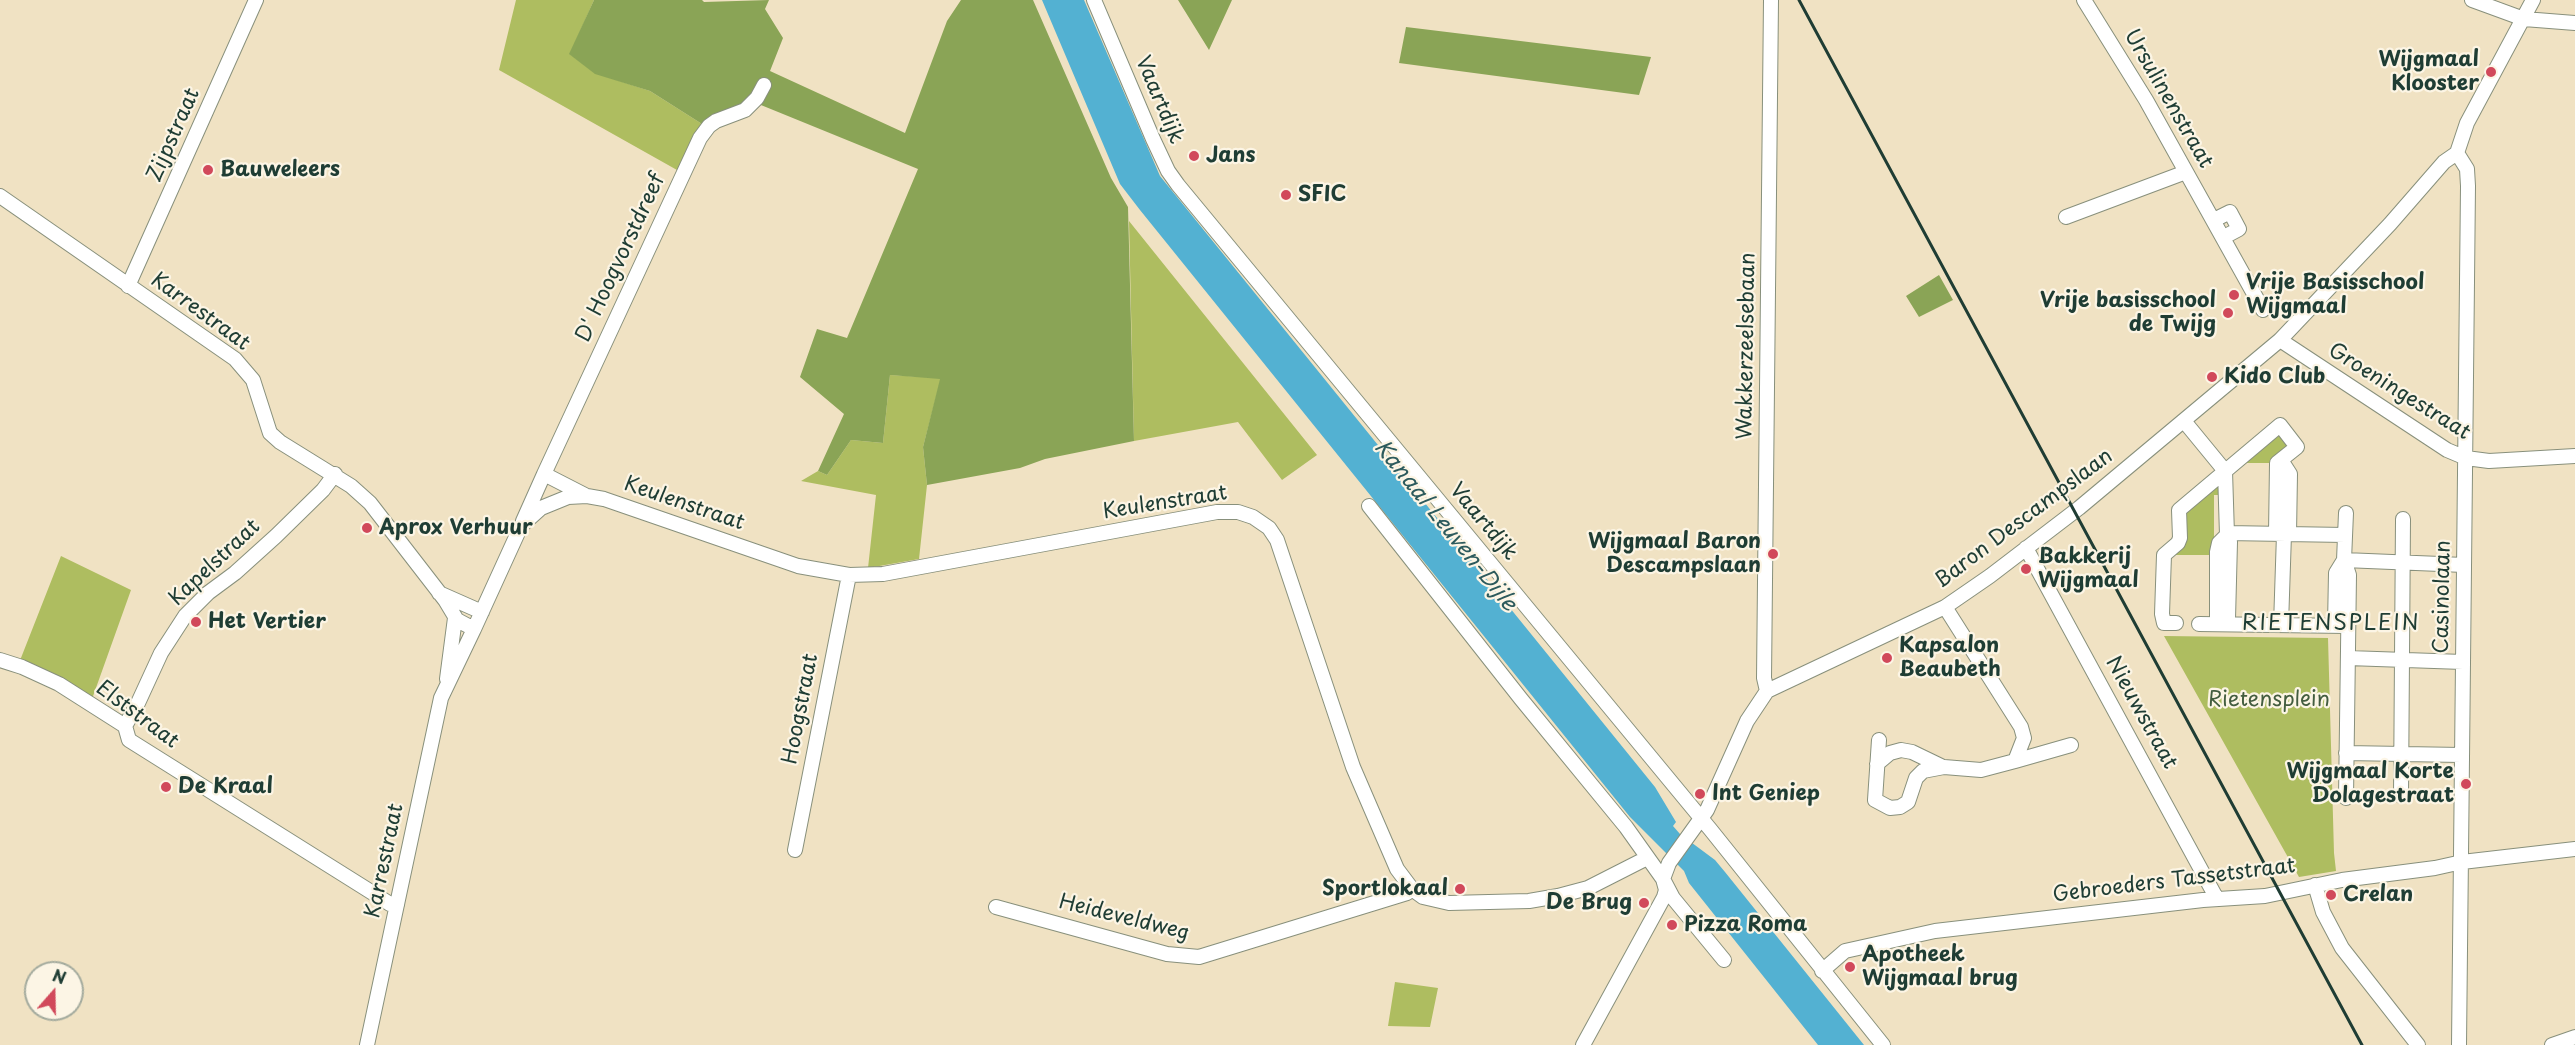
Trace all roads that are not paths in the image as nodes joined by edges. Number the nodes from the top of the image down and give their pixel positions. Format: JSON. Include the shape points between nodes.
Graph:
{"nodes":[{"id":1,"x":256,"y":0,"type":"edge"},
{"id":2,"x":1094,"y":0,"type":"edge"},
{"id":3,"x":1771,"y":0,"type":"edge"},
{"id":4,"x":2084,"y":0,"type":"edge"},
{"id":5,"x":2472,"y":0,"type":"edge"},
{"id":6,"x":2533,"y":0,"type":"edge"},
{"id":7,"x":2524,"y":19,"type":"junction"},
{"id":8,"x":2575,"y":23,"type":"edge"},
{"id":9,"x":764,"y":85,"type":"dead end"},
{"id":10,"x":2457,"y":153,"type":"junction"},
{"id":11,"x":2186,"y":172,"type":"junction"},
{"id":12,"x":0,"y":196,"type":"edge"},
{"id":13,"x":2066,"y":217,"type":"dead end"},
{"id":14,"x":128,"y":286,"type":"junction"},
{"id":15,"x":2263,"y":310,"type":"dead end"},
{"id":16,"x":2280,"y":339,"type":"junction"},
{"id":17,"x":2184,"y":421,"type":"junction"},
{"id":18,"x":2575,"y":456,"type":"edge"},
{"id":19,"x":2466,"y":458,"type":"junction"},
{"id":20,"x":2225,"y":471,"type":"junction"},
{"id":21,"x":335,"y":474,"type":"junction"},
{"id":22,"x":543,"y":474,"type":"junction"},
{"id":23,"x":587,"y":496,"type":"junction"},
{"id":24,"x":1369,"y":506,"type":"dead end"},
{"id":25,"x":2346,"y":513,"type":"dead end"},
{"id":26,"x":2403,"y":519,"type":"dead end"},
{"id":27,"x":521,"y":526,"type":"junction"},
{"id":28,"x":2227,"y":534,"type":"junction"},
{"id":29,"x":2283,"y":534,"type":"junction"},
{"id":30,"x":2345,"y":535,"type":"junction"},
{"id":31,"x":2026,"y":548,"type":"junction"},
{"id":32,"x":2344,"y":560,"type":"junction"},
{"id":33,"x":2403,"y":563,"type":"junction"},
{"id":34,"x":2464,"y":565,"type":"junction"},
{"id":35,"x":849,"y":575,"type":"junction"},
{"id":36,"x":439,"y":593,"type":"junction"},
{"id":37,"x":1945,"y":607,"type":"junction"},
{"id":38,"x":482,"y":612,"type":"junction"},
{"id":39,"x":455,"y":618,"type":"junction"},
{"id":40,"x":2176,"y":623,"type":"dead end"},
{"id":41,"x":2199,"y":624,"type":"dead end"},
{"id":42,"x":2223,"y":624,"type":"junction"},
{"id":43,"x":2282,"y":625,"type":"junction"},
{"id":44,"x":2341,"y":626,"type":"junction"},
{"id":45,"x":474,"y":629,"type":"junction"},
{"id":46,"x":2348,"y":658,"type":"junction"},
{"id":47,"x":0,"y":660,"type":"edge"},
{"id":48,"x":2403,"y":660,"type":"junction"},
{"id":49,"x":2463,"y":662,"type":"junction"},
{"id":50,"x":447,"y":686,"type":"junction"},
{"id":51,"x":1767,"y":691,"type":"junction"},
{"id":52,"x":124,"y":726,"type":"junction"},
{"id":53,"x":1879,"y":740,"type":"dead end"},
{"id":54,"x":2071,"y":745,"type":"dead end"},
{"id":55,"x":2346,"y":753,"type":"junction"},
{"id":56,"x":2403,"y":755,"type":"junction"},
{"id":57,"x":2461,"y":755,"type":"junction"},
{"id":58,"x":2015,"y":761,"type":"junction"},
{"id":59,"x":1877,"y":764,"type":"junction"},
{"id":60,"x":1944,"y":767,"type":"junction"},
{"id":61,"x":2401,"y":796,"type":"dead end"},
{"id":62,"x":2346,"y":798,"type":"dead end"},
{"id":63,"x":1701,"y":818,"type":"junction"},
{"id":64,"x":2575,"y":849,"type":"edge"},
{"id":65,"x":795,"y":850,"type":"dead end"},
{"id":66,"x":1647,"y":858,"type":"junction"},
{"id":67,"x":2462,"y":862,"type":"junction"},
{"id":68,"x":1663,"y":879,"type":"junction"},
{"id":69,"x":2315,"y":885,"type":"junction"},
{"id":70,"x":1412,"y":889,"type":"junction"},
{"id":71,"x":2217,"y":899,"type":"junction"},
{"id":72,"x":397,"y":905,"type":"junction"},
{"id":73,"x":996,"y":907,"type":"dead end"},
{"id":74,"x":1724,"y":960,"type":"dead end"},
{"id":75,"x":1822,"y":971,"type":"junction"},
{"id":76,"x":2575,"y":1037,"type":"edge"},
{"id":77,"x":367,"y":1045,"type":"edge"},
{"id":78,"x":1583,"y":1045,"type":"edge"},
{"id":79,"x":1883,"y":1045,"type":"edge"},
{"id":80,"x":2418,"y":1045,"type":"edge"},
{"id":81,"x":2459,"y":1045,"type":"edge"},
{"id":82,"x":2552,"y":1045,"type":"edge"}],
"edges":[{"from":1,"to":14,"type":"street","name":"Zijpstraat"},
{"from":2,"to":63,"type":"street","name":"Vaartdijk","via":[[1153,139],[1178,185]]},
{"from":3,"to":51,"type":"street","name":"Wakkerzeelsebaan","via":[[1764,678]]},
{"from":4,"to":11,"type":"street","name":"Ursulinenstraat"},
{"from":5,"to":7,"type":"street"},
{"from":6,"to":7,"type":"street"},
{"from":7,"to":8,"type":"street"},
{"from":7,"to":10,"type":"street","via":[[2467,123]]},
{"from":9,"to":22,"type":"street","name":"D' Hoogvorstdreef","via":[[745,110],[716,121],[700,138]]},
{"from":10,"to":16,"type":"street","name":"Baron Descampslaan","via":[[2444,162]]},
{"from":10,"to":19,"type":"street","name":"Casinolaan","via":[[2468,176]]},
{"from":11,"to":13,"type":"street"},
{"from":11,"to":15,"type":"street","name":"Ursulinenstraat","via":[[2214,220],[2230,212],[2239,229],[2224,237]]},
{"from":12,"to":14,"type":"street","name":"Karrestraat"},
{"from":14,"to":21,"type":"street","name":"Karrestraat","via":[[235,359],[253,380],[270,433]]},
{"from":16,"to":17,"type":"street","name":"Baron Descampslaan"},
{"from":16,"to":19,"type":"street","name":"Groeningestraat","via":[[2447,450]]},
{"from":17,"to":20,"type":"street"},
{"from":17,"to":31,"type":"street","name":"Baron Descampslaan"},
{"from":18,"to":19,"type":"street","name":"Groeningestraat","via":[[2489,461]]},
{"from":19,"to":34,"type":"street","name":"Casinolaan"},
{"from":20,"to":28,"type":"street"},
{"from":20,"to":29,"type":"street","via":[[2280,425],[2297,447],[2277,463]]},
{"from":20,"to":40,"type":"street","via":[[2179,510],[2180,538],[2164,555],[2162,614],[2164,623]]},
{"from":21,"to":36,"type":"street","name":"Karrestraat","via":[[370,503]]},
{"from":21,"to":52,"type":"street","name":"Kapelstraat","via":[[276,537],[185,616],[161,653]]},
{"from":22,"to":23,"type":"street","name":"Keulenstraat"},
{"from":22,"to":27,"type":"street","name":"Keulenstraat"},
{"from":23,"to":27,"type":"street","name":"Keulenstraat","via":[[568,497],[541,508]]},
{"from":23,"to":35,"type":"street","name":"Keulenstraat","via":[[798,566]]},
{"from":24,"to":66,"type":"street"},
{"from":25,"to":30,"type":"street"},
{"from":26,"to":33,"type":"street"},
{"from":27,"to":38,"type":"street","name":"Keulenstraat"},
{"from":28,"to":29,"type":"street"},
{"from":28,"to":42,"type":"street","via":[[2228,619]]},
{"from":29,"to":30,"type":"street"},
{"from":29,"to":43,"type":"street"},
{"from":30,"to":32,"type":"street"},
{"from":31,"to":37,"type":"street","name":"Baron Descampslaan"},
{"from":31,"to":71,"type":"street","name":"Nieuwstraat"},
{"from":32,"to":33,"type":"street"},
{"from":32,"to":44,"type":"street","via":[[2336,573]]},
{"from":33,"to":34,"type":"street"},
{"from":33,"to":48,"type":"street"},
{"from":34,"to":49,"type":"street","name":"Casinolaan"},
{"from":35,"to":65,"type":"street","name":"Hoogstraat"},
{"from":35,"to":70,"type":"street","name":"Keulenstraat","via":[[883,574],[1217,512],[1253,517],[1269,528],[1277,540],[1353,767],[1397,869]]},
{"from":36,"to":38,"type":"street","name":"Karrestraat"},
{"from":36,"to":39,"type":"street","name":"Karrestraat"},
{"from":37,"to":51,"type":"street","name":"Baron Descampslaan"},
{"from":37,"to":58,"type":"street","via":[[2021,727],[2024,738]]},
{"from":38,"to":45,"type":"street","name":"Keulenstraat"},
{"from":39,"to":45,"type":"street","name":"Karrestraat"},
{"from":39,"to":50,"type":"street","name":"Karrestraat"},
{"from":41,"to":42,"type":"street"},
{"from":42,"to":43,"type":"street"},
{"from":43,"to":44,"type":"street"},
{"from":44,"to":46,"type":"street"},
{"from":45,"to":50,"type":"street","name":"Karrestraat"},
{"from":46,"to":48,"type":"street"},
{"from":46,"to":55,"type":"street"},
{"from":47,"to":52,"type":"street","name":"Elststraat","via":[[59,684]]},
{"from":48,"to":49,"type":"street"},
{"from":48,"to":56,"type":"street"},
{"from":49,"to":57,"type":"street","name":"Casinolaan"},
{"from":50,"to":72,"type":"street","name":"Karrestraat","via":[[441,698]]},
{"from":51,"to":63,"type":"street","via":[[1747,721]]},
{"from":52,"to":72,"type":"street","name":"Elststraat","via":[[129,740]]},
{"from":53,"to":59,"type":"street"},
{"from":54,"to":58,"type":"street"},
{"from":55,"to":56,"type":"street"},
{"from":55,"to":62,"type":"street"},
{"from":56,"to":57,"type":"street"},
{"from":56,"to":61,"type":"street"},
{"from":57,"to":67,"type":"street","name":"Casinolaan"},
{"from":58,"to":60,"type":"street","via":[[1981,770]]},
{"from":59,"to":60,"type":"street","via":[[1901,750]]},
{"from":59,"to":60,"type":"street","via":[[1875,800],[1884,807],[1895,808],[1908,802],[1919,774]]},
{"from":63,"to":68,"type":"street","via":[[1669,863]]},
{"from":63,"to":75,"type":"street","name":"Vaartdijk"},
{"from":64,"to":67,"type":"street","name":"Gebroeders Tassetstraat"},
{"from":66,"to":68,"type":"street"},
{"from":66,"to":70,"type":"street","via":[[1588,888],[1529,901],[1449,903],[1423,897]]},
{"from":67,"to":69,"type":"street","name":"Gebroeders Tassetstraat"},
{"from":67,"to":81,"type":"street","name":"Casinolaan"},
{"from":68,"to":74,"type":"street","via":[[1673,898]]},
{"from":68,"to":78,"type":"street","via":[[1666,890],[1657,914]]},
{"from":69,"to":71,"type":"street","name":"Gebroeders Tassetstraat","via":[[2265,896]]},
{"from":69,"to":80,"type":"street","via":[[2323,912],[2342,948]]},
{"from":70,"to":73,"type":"street","name":"Heideveldweg","via":[[1199,957],[1185,957]]},
{"from":71,"to":75,"type":"street","name":"Gebroeders Tassetstraat","via":[[1935,931],[1845,951]]},
{"from":72,"to":77,"type":"street","name":"Karrestraat"},
{"from":75,"to":79,"type":"street","name":"Vaartdijk"},
{"from":76,"to":82,"type":"street"}]}
